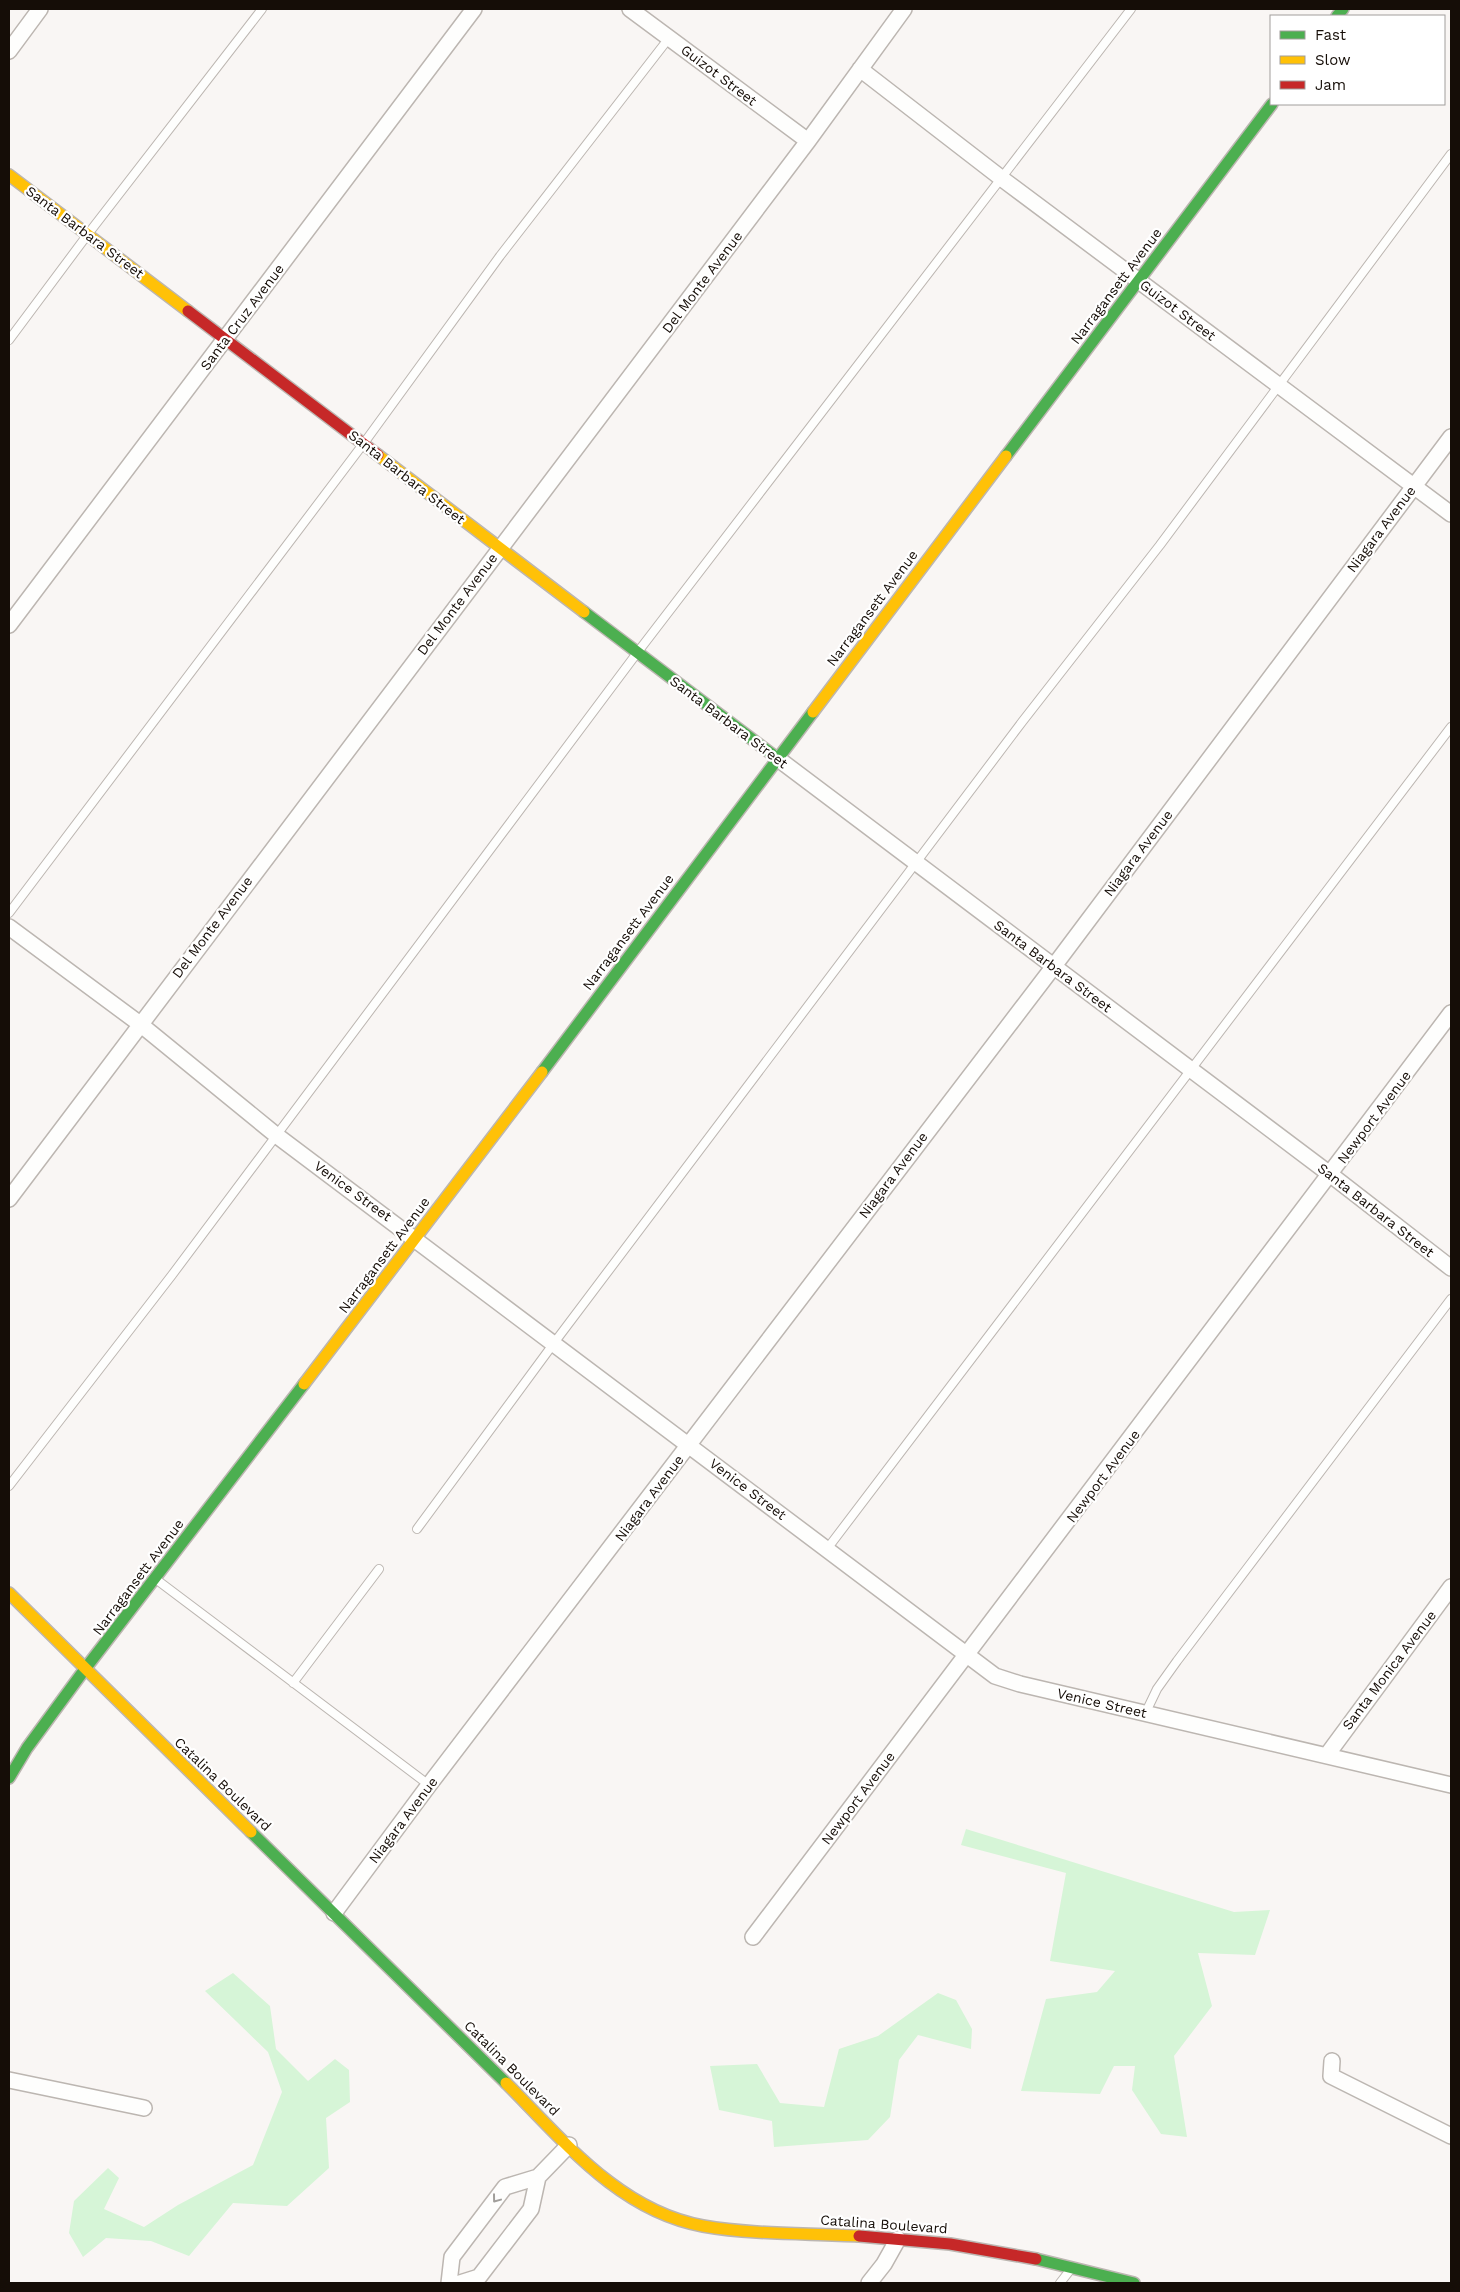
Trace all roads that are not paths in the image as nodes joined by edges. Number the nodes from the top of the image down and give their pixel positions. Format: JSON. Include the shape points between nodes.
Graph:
{"nodes":[{"id":1,"x":40,"y":9,"type":"edge"},
{"id":2,"x":262,"y":9,"type":"edge"},
{"id":3,"x":474,"y":9,"type":"edge"},
{"id":4,"x":630,"y":9,"type":"edge"},
{"id":5,"x":904,"y":9,"type":"edge"},
{"id":6,"x":1131,"y":9,"type":"edge"},
{"id":7,"x":669,"y":38,"type":"junction"},
{"id":8,"x":9,"y":51,"type":"edge"},
{"id":9,"x":860,"y":69,"type":"junction"},
{"id":10,"x":1271,"y":105,"type":"edge"},
{"id":11,"x":808,"y":141,"type":"junction"},
{"id":12,"x":1451,"y":154,"type":"edge"},
{"id":13,"x":9,"y":175,"type":"edge"},
{"id":14,"x":1001,"y":178,"type":"junction"},
{"id":15,"x":88,"y":234,"type":"junction"},
{"id":16,"x":1139,"y":281,"type":"junction"},
{"id":17,"x":226,"y":339,"type":"junction"},
{"id":18,"x":9,"y":340,"type":"edge"},
{"id":19,"x":1278,"y":386,"type":"junction"},
{"id":20,"x":1451,"y":437,"type":"edge"},
{"id":21,"x":364,"y":444,"type":"junction"},
{"id":22,"x":1414,"y":486,"type":"junction"},
{"id":23,"x":1451,"y":514,"type":"edge"},
{"id":24,"x":499,"y":548,"type":"junction"},
{"id":25,"x":9,"y":625,"type":"edge"},
{"id":26,"x":637,"y":652,"type":"junction"},
{"id":27,"x":1451,"y":727,"type":"edge"},
{"id":28,"x":777,"y":758,"type":"junction"},
{"id":29,"x":915,"y":864,"type":"junction"},
{"id":30,"x":9,"y":913,"type":"edge"},
{"id":31,"x":9,"y":927,"type":"edge"},
{"id":32,"x":1054,"y":966,"type":"junction"},
{"id":33,"x":1451,"y":1013,"type":"edge"},
{"id":34,"x":140,"y":1024,"type":"junction"},
{"id":35,"x":1192,"y":1071,"type":"junction"},
{"id":36,"x":276,"y":1135,"type":"junction"},
{"id":37,"x":1331,"y":1175,"type":"junction"},
{"id":38,"x":9,"y":1199,"type":"edge"},
{"id":39,"x":416,"y":1238,"type":"junction"},
{"id":40,"x":1451,"y":1268,"type":"edge"},
{"id":41,"x":1451,"y":1299,"type":"edge"},
{"id":42,"x":554,"y":1342,"type":"junction"},
{"id":43,"x":690,"y":1444,"type":"junction"},
{"id":44,"x":9,"y":1486,"type":"edge"},
{"id":45,"x":417,"y":1529,"type":"dead end"},
{"id":46,"x":827,"y":1549,"type":"junction"},
{"id":47,"x":379,"y":1569,"type":"dead end"},
{"id":48,"x":155,"y":1579,"type":"junction"},
{"id":49,"x":1451,"y":1587,"type":"edge"},
{"id":50,"x":9,"y":1593,"type":"edge"},
{"id":51,"x":967,"y":1654,"type":"junction"},
{"id":52,"x":85,"y":1669,"type":"junction"},
{"id":53,"x":294,"y":1683,"type":"junction"},
{"id":54,"x":1145,"y":1714,"type":"junction"},
{"id":55,"x":1327,"y":1755,"type":"junction"},
{"id":56,"x":9,"y":1778,"type":"edge"},
{"id":57,"x":430,"y":1785,"type":"junction"},
{"id":58,"x":1451,"y":1785,"type":"edge"},
{"id":59,"x":334,"y":1913,"type":"junction"},
{"id":60,"x":753,"y":1937,"type":"dead end"},
{"id":61,"x":1332,"y":2061,"type":"dead end"},
{"id":62,"x":9,"y":2080,"type":"edge"},
{"id":63,"x":144,"y":2108,"type":"dead end"},
{"id":64,"x":1451,"y":2136,"type":"edge"},
{"id":65,"x":569,"y":2145,"type":"junction"},
{"id":66,"x":538,"y":2177,"type":"junction"},
{"id":67,"x":898,"y":2239,"type":"junction"},
{"id":68,"x":1073,"y":2267,"type":"junction"},
{"id":69,"x":449,"y":2283,"type":"edge"},
{"id":70,"x":460,"y":2283,"type":"edge"},
{"id":71,"x":869,"y":2283,"type":"edge"},
{"id":72,"x":1060,"y":2283,"type":"edge"},
{"id":73,"x":1134,"y":2283,"type":"edge"}],
"edges":[{"from":1,"to":8,"type":"street"},
{"from":2,"to":15,"type":"lane"},
{"from":3,"to":17,"type":"street","name":"Santa Cruz Avenue"},
{"from":4,"to":7,"type":"street","name":"Guizot Street"},
{"from":5,"to":9,"type":"street","name":"Del Monte Avenue"},
{"from":6,"to":14,"type":"lane"},
{"from":7,"to":11,"type":"street","name":"Guizot Street"},
{"from":7,"to":21,"type":"lane","via":[[500,256]]},
{"from":9,"to":11,"type":"street","name":"Del Monte Avenue"},
{"from":9,"to":14,"type":"street","name":"Guizot Street"},
{"from":10,"to":16,"type":"street","name":"Narragansett Avenue"},
{"from":11,"to":24,"type":"street","name":"Del Monte Avenue"},
{"from":12,"to":19,"type":"lane"},
{"from":13,"to":15,"type":"street","name":"Santa Barbara Street"},
{"from":14,"to":16,"type":"street","name":"Guizot Street"},
{"from":14,"to":26,"type":"lane"},
{"from":15,"to":17,"type":"street","name":"Santa Barbara Street"},
{"from":15,"to":18,"type":"lane"},
{"from":16,"to":19,"type":"street","name":"Guizot Street"},
{"from":16,"to":28,"type":"street","name":"Narragansett Avenue"},
{"from":17,"to":21,"type":"street","name":"Santa Barbara Street"},
{"from":17,"to":25,"type":"street","name":"Santa Cruz Avenue"},
{"from":19,"to":22,"type":"street","name":"Guizot Street"},
{"from":19,"to":29,"type":"lane"},
{"from":20,"to":22,"type":"street","name":"Niagara Avenue"},
{"from":21,"to":24,"type":"street","name":"Santa Barbara Street"},
{"from":21,"to":30,"type":"lane"},
{"from":22,"to":23,"type":"street","name":"Guizot Street"},
{"from":22,"to":32,"type":"street","name":"Niagara Avenue"},
{"from":24,"to":26,"type":"street","name":"Santa Barbara Street"},
{"from":24,"to":34,"type":"street","name":"Del Monte Avenue"},
{"from":26,"to":28,"type":"street","name":"Santa Barbara Street"},
{"from":26,"to":36,"type":"lane"},
{"from":27,"to":35,"type":"lane"},
{"from":28,"to":29,"type":"street","name":"Santa Barbara Street"},
{"from":28,"to":39,"type":"street","name":"Narragansett Avenue"},
{"from":29,"to":32,"type":"street","name":"Santa Barbara Street"},
{"from":29,"to":42,"type":"lane"},
{"from":31,"to":34,"type":"street","name":"Venice Street"},
{"from":32,"to":35,"type":"street","name":"Santa Barbara Street"},
{"from":32,"to":43,"type":"street","name":"Niagara Avenue"},
{"from":33,"to":37,"type":"street","name":"Newport Avenue"},
{"from":34,"to":36,"type":"street","name":"Venice Street"},
{"from":34,"to":38,"type":"street","name":"Del Monte Avenue"},
{"from":35,"to":37,"type":"street","name":"Santa Barbara Street"},
{"from":35,"to":46,"type":"lane"},
{"from":36,"to":39,"type":"street","name":"Venice Street"},
{"from":36,"to":44,"type":"lane"},
{"from":37,"to":40,"type":"street","name":"Santa Barbara Street"},
{"from":37,"to":51,"type":"street","name":"Newport Avenue"},
{"from":39,"to":42,"type":"street","name":"Venice Street"},
{"from":39,"to":48,"type":"street","name":"Narragansett Avenue"},
{"from":41,"to":54,"type":"lane","via":[[1176,1661]]},
{"from":42,"to":43,"type":"street","name":"Venice Street"},
{"from":42,"to":45,"type":"lane"},
{"from":43,"to":46,"type":"street","name":"Venice Street"},
{"from":43,"to":57,"type":"street","name":"Niagara Avenue"},
{"from":46,"to":51,"type":"street","name":"Venice Street"},
{"from":47,"to":53,"type":"lane"},
{"from":48,"to":52,"type":"street","name":"Narragansett Avenue"},
{"from":48,"to":53,"type":"lane"},
{"from":49,"to":55,"type":"street","name":"Santa Monica Avenue"},
{"from":50,"to":52,"type":"street","name":"Catalina Boulevard"},
{"from":51,"to":54,"type":"street","name":"Venice Street","via":[[995,1676]]},
{"from":51,"to":60,"type":"street","name":"Newport Avenue"},
{"from":52,"to":56,"type":"street","name":"Narragansett Avenue"},
{"from":52,"to":59,"type":"street","name":"Catalina Boulevard"},
{"from":53,"to":57,"type":"lane"},
{"from":54,"to":55,"type":"street","name":"Venice Street"},
{"from":55,"to":58,"type":"street","name":"Venice Street"},
{"from":57,"to":59,"type":"street","name":"Niagara Avenue"},
{"from":59,"to":65,"type":"street","name":"Catalina Boulevard"},
{"from":61,"to":64,"type":"street","via":[[1331,2076]]},
{"from":62,"to":63,"type":"street"},
{"from":65,"to":66,"type":"street"},
{"from":65,"to":67,"type":"street","name":"Catalina Boulevard","via":[[597,2173],[629,2196],[654,2210],[698,2226],[740,2232]]},
{"from":66,"to":69,"type":"street","one_way":true,"via":[[505,2187],[452,2257]]},
{"from":66,"to":70,"type":"street","via":[[531,2209],[479,2277]]},
{"from":67,"to":68,"type":"street","name":"Catalina Boulevard","via":[[973,2247]]},
{"from":67,"to":71,"type":"street"},
{"from":68,"to":72,"type":"lane"},
{"from":68,"to":73,"type":"street","name":"Catalina Boulevard"}]}
